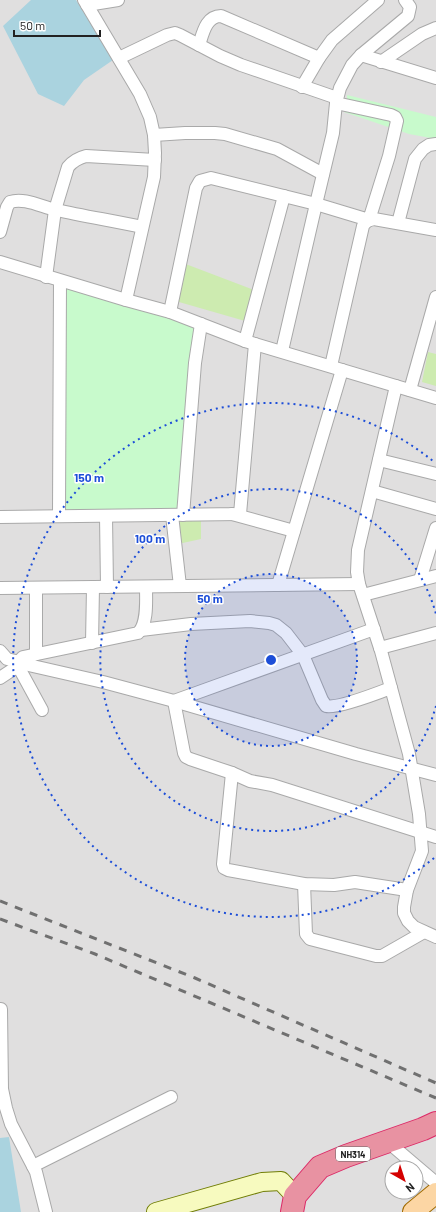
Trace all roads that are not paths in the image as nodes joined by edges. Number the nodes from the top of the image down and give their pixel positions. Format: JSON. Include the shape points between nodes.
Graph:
{"nodes":[{"id":1,"x":118,"y":0,"type":"edge"},
{"id":2,"x":378,"y":0,"type":"edge"},
{"id":3,"x":406,"y":0,"type":"edge"},
{"id":4,"x":86,"y":2,"type":"edge"},
{"id":5,"x":436,"y":28,"type":"edge"},
{"id":6,"x":199,"y":45,"type":"junction"},
{"id":7,"x":361,"y":56,"type":"junction"},
{"id":8,"x":119,"y":58,"type":"junction"},
{"id":9,"x":319,"y":58,"type":"junction"},
{"id":10,"x":381,"y":62,"type":"junction"},
{"id":11,"x":436,"y":78,"type":"edge"},
{"id":12,"x":302,"y":87,"type":"junction"},
{"id":13,"x":336,"y":100,"type":"junction"},
{"id":14,"x":154,"y":135,"type":"junction"},
{"id":15,"x":436,"y":144,"type":"edge"},
{"id":16,"x":155,"y":160,"type":"junction"},
{"id":17,"x":323,"y":174,"type":"junction"},
{"id":18,"x":284,"y":196,"type":"junction"},
{"id":19,"x":316,"y":204,"type":"junction"},
{"id":20,"x":55,"y":210,"type":"junction"},
{"id":21,"x":369,"y":220,"type":"junction"},
{"id":22,"x":398,"y":223,"type":"junction"},
{"id":23,"x":142,"y":226,"type":"junction"},
{"id":24,"x":436,"y":230,"type":"edge"},
{"id":25,"x":0,"y":232,"type":"edge"},
{"id":26,"x":0,"y":262,"type":"edge"},
{"id":27,"x":46,"y":277,"type":"junction"},
{"id":28,"x":60,"y":281,"type":"junction"},
{"id":29,"x":436,"y":297,"type":"edge"},
{"id":30,"x":126,"y":300,"type":"junction"},
{"id":31,"x":170,"y":312,"type":"junction"},
{"id":32,"x":201,"y":324,"type":"junction"},
{"id":33,"x":250,"y":342,"type":"junction"},
{"id":34,"x":282,"y":351,"type":"junction"},
{"id":35,"x":331,"y":366,"type":"junction"},
{"id":36,"x":342,"y":370,"type":"junction"},
{"id":37,"x":396,"y":386,"type":"junction"},
{"id":38,"x":410,"y":390,"type":"junction"},
{"id":39,"x":436,"y":398,"type":"edge"},
{"id":40,"x":379,"y":460,"type":"junction"},
{"id":41,"x":436,"y":474,"type":"edge"},
{"id":42,"x":372,"y":491,"type":"junction"},
{"id":43,"x":436,"y":509,"type":"edge"},
{"id":44,"x":232,"y":514,"type":"junction"},
{"id":45,"x":177,"y":515,"type":"junction"},
{"id":46,"x":59,"y":516,"type":"junction"},
{"id":47,"x":106,"y":516,"type":"junction"},
{"id":48,"x":0,"y":517,"type":"edge"},
{"id":49,"x":436,"y":528,"type":"edge"},
{"id":50,"x":294,"y":531,"type":"junction"},
{"id":51,"x":436,"y":576,"type":"edge"},
{"id":52,"x":420,"y":580,"type":"junction"},
{"id":53,"x":278,"y":585,"type":"junction"},
{"id":54,"x":180,"y":586,"type":"junction"},
{"id":55,"x":93,"y":587,"type":"junction"},
{"id":56,"x":107,"y":587,"type":"junction"},
{"id":57,"x":146,"y":587,"type":"junction"},
{"id":58,"x":0,"y":588,"type":"edge"},
{"id":59,"x":36,"y":588,"type":"junction"},
{"id":60,"x":361,"y":590,"type":"junction"},
{"id":61,"x":141,"y":630,"type":"junction"},
{"id":62,"x":374,"y":630,"type":"junction"},
{"id":63,"x":436,"y":633,"type":"edge"},
{"id":64,"x":92,"y":643,"type":"junction"},
{"id":65,"x":380,"y":648,"type":"junction"},
{"id":66,"x":0,"y":651,"type":"edge"},
{"id":67,"x":36,"y":654,"type":"junction"},
{"id":68,"x":303,"y":654,"type":"junction"},
{"id":69,"x":20,"y":664,"type":"junction"},
{"id":70,"x":0,"y":678,"type":"edge"},
{"id":71,"x":391,"y":688,"type":"junction"},
{"id":72,"x":174,"y":701,"type":"junction"},
{"id":73,"x":42,"y":710,"type":"dead end"},
{"id":74,"x":412,"y":768,"type":"junction"},
{"id":75,"x":232,"y":773,"type":"junction"},
{"id":76,"x":436,"y":775,"type":"edge"},
{"id":77,"x":421,"y":833,"type":"junction"},
{"id":78,"x":436,"y":837,"type":"edge"},
{"id":79,"x":304,"y":884,"type":"junction"},
{"id":80,"x":407,"y":890,"type":"junction"},
{"id":81,"x":424,"y":932,"type":"junction"},
{"id":82,"x":436,"y":938,"type":"edge"},
{"id":83,"x":1,"y":1009,"type":"dead end"},
{"id":84,"x":171,"y":1097,"type":"dead end"},
{"id":85,"x":436,"y":1124,"type":"edge"},
{"id":86,"x":388,"y":1142,"type":"junction"},
{"id":87,"x":33,"y":1166,"type":"junction"},
{"id":88,"x":436,"y":1183,"type":"edge"},
{"id":89,"x":436,"y":1194,"type":"edge"},
{"id":90,"x":294,"y":1204,"type":"edge"},
{"id":91,"x":46,"y":1212,"type":"edge"},
{"id":92,"x":156,"y":1212,"type":"edge"},
{"id":93,"x":413,"y":1212,"type":"edge"}],
"edges":[{"from":1,"to":4,"type":"street"},
{"from":2,"to":9,"type":"street","via":[[336,36]]},
{"from":3,"to":7,"type":"street","via":[[410,7],[408,16]]},
{"from":4,"to":8,"type":"street"},
{"from":5,"to":10,"type":"street","via":[[422,34]]},
{"from":6,"to":8,"type":"street","via":[[174,33]]},
{"from":6,"to":9,"type":"street","via":[[211,18],[221,16]]},
{"from":6,"to":12,"type":"street","via":[[220,56]]},
{"from":7,"to":10,"type":"street"},
{"from":7,"to":13,"type":"street","via":[[352,65]]},
{"from":8,"to":14,"type":"street","via":[[140,94],[150,117]]},
{"from":9,"to":12,"type":"street"},
{"from":10,"to":11,"type":"street"},
{"from":12,"to":13,"type":"street"},
{"from":13,"to":17,"type":"street"},
{"from":13,"to":21,"type":"street","via":[[391,115],[397,121]]},
{"from":14,"to":16,"type":"street"},
{"from":14,"to":17,"type":"street","via":[[225,134],[277,149]]},
{"from":15,"to":22,"type":"street","via":[[423,149],[416,158]]},
{"from":16,"to":20,"type":"street","via":[[86,156],[75,160],[68,167]]},
{"from":16,"to":23,"type":"street","via":[[154,177]]},
{"from":17,"to":19,"type":"street"},
{"from":18,"to":19,"type":"street"},
{"from":18,"to":31,"type":"street","via":[[211,178],[200,181],[196,188]]},
{"from":18,"to":33,"type":"street"},
{"from":19,"to":21,"type":"street"},
{"from":19,"to":34,"type":"street"},
{"from":20,"to":23,"type":"street"},
{"from":20,"to":25,"type":"street","via":[[20,201],[10,202]]},
{"from":20,"to":27,"type":"street"},
{"from":21,"to":22,"type":"street"},
{"from":21,"to":35,"type":"street","via":[[363,226]]},
{"from":22,"to":24,"type":"street"},
{"from":23,"to":30,"type":"street"},
{"from":26,"to":27,"type":"street"},
{"from":27,"to":28,"type":"street"},
{"from":28,"to":30,"type":"street"},
{"from":28,"to":46,"type":"street"},
{"from":29,"to":38,"type":"street"},
{"from":30,"to":31,"type":"street"},
{"from":31,"to":32,"type":"street"},
{"from":32,"to":33,"type":"street"},
{"from":32,"to":45,"type":"street"},
{"from":33,"to":34,"type":"street"},
{"from":33,"to":44,"type":"street","via":[[240,514]]},
{"from":34,"to":35,"type":"street"},
{"from":35,"to":36,"type":"street"},
{"from":36,"to":37,"type":"street"},
{"from":36,"to":50,"type":"street"},
{"from":37,"to":38,"type":"street"},
{"from":37,"to":40,"type":"street"},
{"from":38,"to":39,"type":"street"},
{"from":40,"to":41,"type":"street"},
{"from":40,"to":42,"type":"street"},
{"from":42,"to":43,"type":"street"},
{"from":42,"to":60,"type":"street","via":[[358,550],[357,572]]},
{"from":44,"to":45,"type":"street"},
{"from":44,"to":50,"type":"street"},
{"from":45,"to":47,"type":"street"},
{"from":45,"to":54,"type":"street"},
{"from":46,"to":47,"type":"street"},
{"from":46,"to":48,"type":"street"},
{"from":47,"to":56,"type":"street"},
{"from":49,"to":52,"type":"street"},
{"from":50,"to":53,"type":"street"},
{"from":51,"to":52,"type":"street"},
{"from":52,"to":60,"type":"street"},
{"from":53,"to":54,"type":"street"},
{"from":53,"to":60,"type":"street"},
{"from":54,"to":57,"type":"street"},
{"from":55,"to":56,"type":"street"},
{"from":55,"to":59,"type":"street"},
{"from":55,"to":64,"type":"street"},
{"from":56,"to":57,"type":"street"},
{"from":57,"to":61,"type":"street","via":[[145,622]]},
{"from":58,"to":59,"type":"street"},
{"from":59,"to":67,"type":"street"},
{"from":60,"to":62,"type":"street"},
{"from":61,"to":64,"type":"street","via":[[133,635]]},
{"from":61,"to":68,"type":"street","via":[[190,624],[269,623],[281,628]]},
{"from":62,"to":65,"type":"street"},
{"from":62,"to":68,"type":"street"},
{"from":63,"to":65,"type":"street"},
{"from":64,"to":67,"type":"street"},
{"from":65,"to":71,"type":"street"},
{"from":66,"to":69,"type":"street","via":[[7,660]]},
{"from":67,"to":69,"type":"street","via":[[23,657]]},
{"from":68,"to":71,"type":"street","via":[[326,706],[343,704]]},
{"from":68,"to":72,"type":"street"},
{"from":69,"to":70,"type":"street"},
{"from":69,"to":72,"type":"street"},
{"from":69,"to":73,"type":"street"},
{"from":71,"to":74,"type":"street"},
{"from":72,"to":74,"type":"street"},
{"from":72,"to":75,"type":"street","via":[[186,757]]},
{"from":74,"to":76,"type":"street"},
{"from":74,"to":77,"type":"street"},
{"from":75,"to":77,"type":"street","via":[[250,781],[272,785]]},
{"from":75,"to":79,"type":"street","via":[[224,868]]},
{"from":77,"to":78,"type":"street"},
{"from":77,"to":80,"type":"street","via":[[422,851]]},
{"from":79,"to":80,"type":"street","via":[[334,885],[355,882]]},
{"from":79,"to":81,"type":"street","via":[[306,934],[310,939],[382,956]]},
{"from":80,"to":81,"type":"street","via":[[404,913],[410,924]]},
{"from":81,"to":82,"type":"street"},
{"from":83,"to":87,"type":"street","via":[[2,1089],[11,1124]]},
{"from":84,"to":87,"type":"street"},
{"from":85,"to":86,"type":"highway","number":"NH314"},
{"from":86,"to":88,"type":"street"},
{"from":86,"to":90,"type":"highway","number":"NH314","via":[[320,1167]]},
{"from":87,"to":91,"type":"street"},
{"from":89,"to":93,"type":"main road"},
{"from":90,"to":92,"type":"street","via":[[281,1181],[262,1182]]}]}
